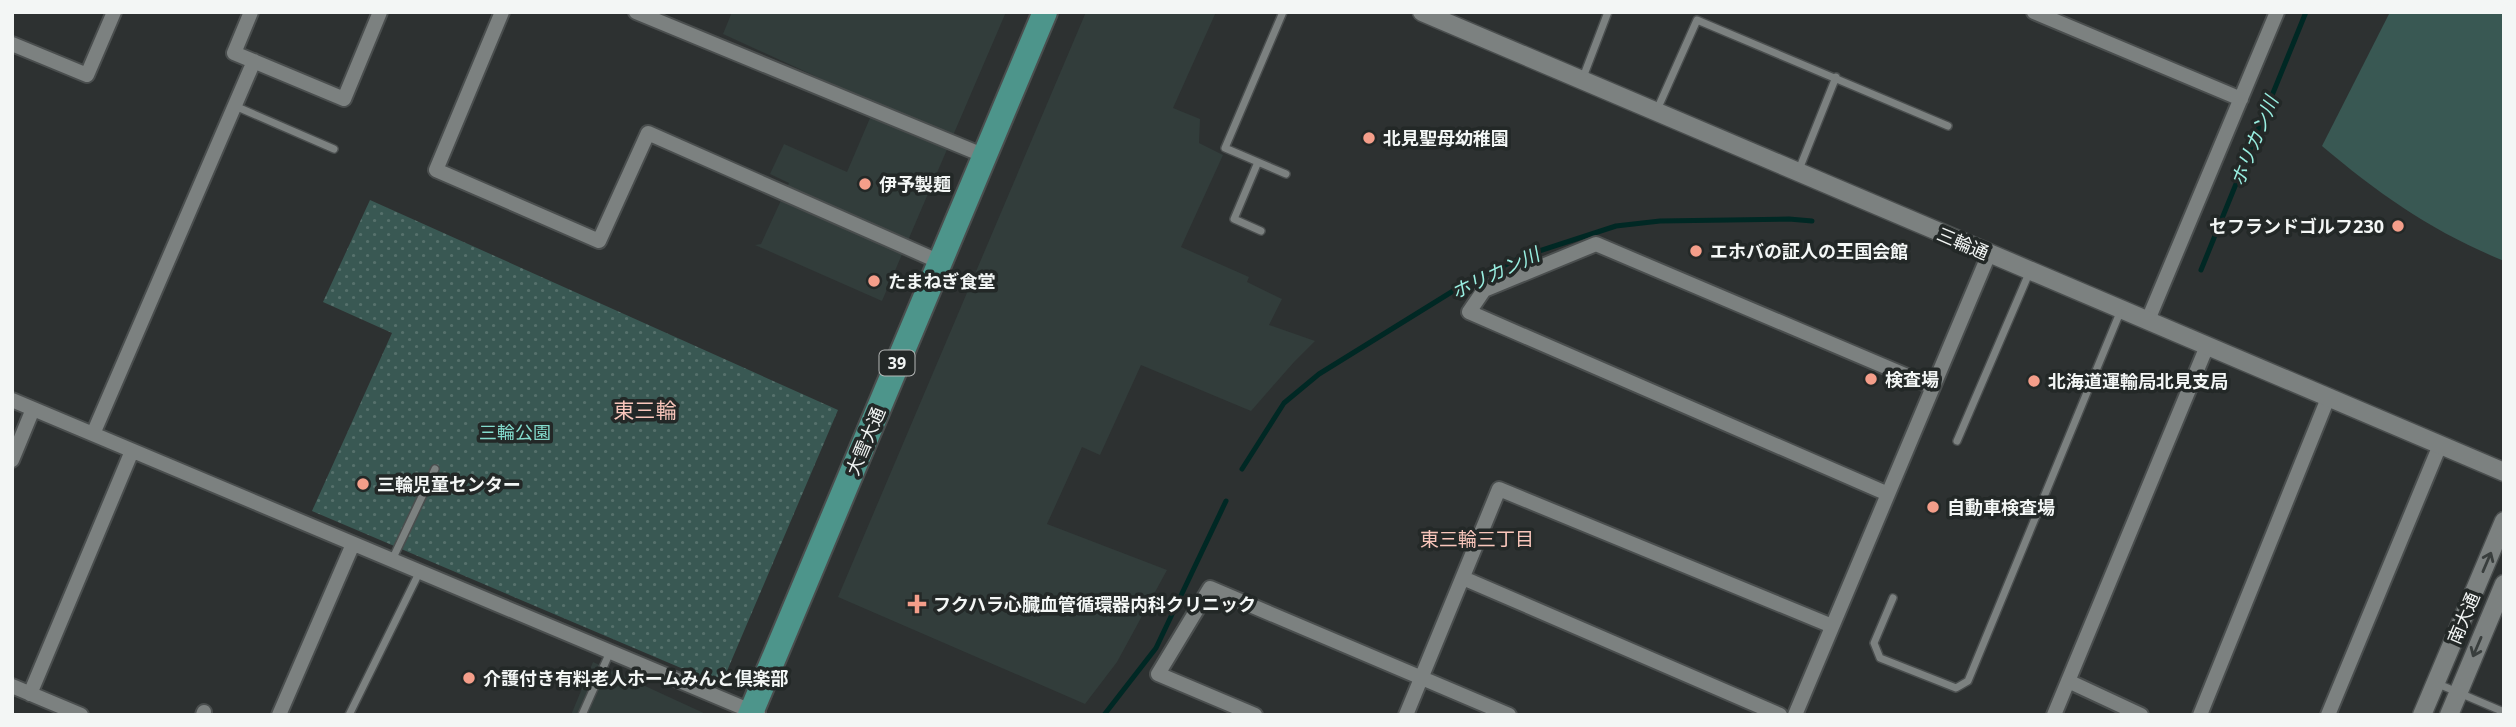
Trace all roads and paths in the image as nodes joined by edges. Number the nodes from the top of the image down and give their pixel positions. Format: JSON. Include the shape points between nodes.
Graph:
{"nodes":[{"id":1,"x":114,"y":12,"type":"edge"},
{"id":2,"x":251,"y":12,"type":"edge"},
{"id":3,"x":380,"y":12,"type":"edge"},
{"id":4,"x":502,"y":12,"type":"edge"},
{"id":5,"x":636,"y":12,"type":"edge"},
{"id":6,"x":1045,"y":12,"type":"edge"},
{"id":7,"x":1283,"y":12,"type":"edge"},
{"id":8,"x":1423,"y":12,"type":"edge"},
{"id":9,"x":1608,"y":12,"type":"edge"},
{"id":10,"x":2034,"y":12,"type":"edge"},
{"id":11,"x":2277,"y":12,"type":"edge"},
{"id":12,"x":12,"y":44,"type":"edge"},
{"id":13,"x":254,"y":61,"type":"junction"},
{"id":14,"x":1836,"y":77,"type":"junction"},
{"id":15,"x":1581,"y":80,"type":"junction"},
{"id":16,"x":2241,"y":99,"type":"junction"},
{"id":17,"x":234,"y":106,"type":"junction"},
{"id":18,"x":1656,"y":112,"type":"junction"},
{"id":19,"x":1948,"y":126,"type":"dead end"},
{"id":20,"x":334,"y":149,"type":"dead end"},
{"id":21,"x":985,"y":156,"type":"junction"},
{"id":22,"x":1258,"y":162,"type":"junction"},
{"id":23,"x":1797,"y":173,"type":"junction"},
{"id":24,"x":1286,"y":174,"type":"dead end"},
{"id":25,"x":1261,"y":231,"type":"dead end"},
{"id":26,"x":1989,"y":254,"type":"junction"},
{"id":27,"x":940,"y":262,"type":"junction"},
{"id":28,"x":2030,"y":271,"type":"junction"},
{"id":29,"x":2121,"y":309,"type":"junction"},
{"id":30,"x":2148,"y":320,"type":"junction"},
{"id":31,"x":2207,"y":346,"type":"junction"},
{"id":32,"x":1933,"y":387,"type":"junction"},
{"id":33,"x":2328,"y":398,"type":"junction"},
{"id":34,"x":12,"y":400,"type":"edge"},
{"id":35,"x":33,"y":409,"type":"junction"},
{"id":36,"x":93,"y":434,"type":"junction"},
{"id":37,"x":1957,"y":441,"type":"dead end"},
{"id":38,"x":2440,"y":445,"type":"junction"},
{"id":39,"x":132,"y":451,"type":"junction"},
{"id":40,"x":12,"y":460,"type":"edge"},
{"id":41,"x":435,"y":469,"type":"dead end"},
{"id":42,"x":2504,"y":472,"type":"edge"},
{"id":43,"x":1888,"y":495,"type":"junction"},
{"id":44,"x":2504,"y":521,"type":"edge"},
{"id":45,"x":353,"y":544,"type":"junction"},
{"id":46,"x":392,"y":561,"type":"junction"},
{"id":47,"x":419,"y":573,"type":"junction"},
{"id":48,"x":1462,"y":578,"type":"junction"},
{"id":49,"x":2504,"y":584,"type":"edge"},
{"id":50,"x":1893,"y":598,"type":"dead end"},
{"id":51,"x":1832,"y":626,"type":"junction"},
{"id":52,"x":610,"y":652,"type":"junction"},
{"id":53,"x":1421,"y":677,"type":"junction"},
{"id":54,"x":2068,"y":681,"type":"junction"},
{"id":55,"x":2435,"y":683,"type":"junction"},
{"id":56,"x":12,"y":686,"type":"edge"},
{"id":57,"x":2458,"y":693,"type":"junction"},
{"id":58,"x":30,"y":694,"type":"junction"},
{"id":59,"x":2504,"y":712,"type":"edge"},
{"id":60,"x":754,"y":714,"type":"edge"},
{"id":61,"x":81,"y":715,"type":"edge"},
{"id":62,"x":279,"y":715,"type":"edge"},
{"id":63,"x":349,"y":715,"type":"edge"},
{"id":64,"x":582,"y":715,"type":"edge"},
{"id":65,"x":1255,"y":715,"type":"edge"},
{"id":66,"x":1406,"y":715,"type":"edge"},
{"id":67,"x":1509,"y":715,"type":"edge"},
{"id":68,"x":1780,"y":715,"type":"edge"},
{"id":69,"x":1795,"y":715,"type":"edge"},
{"id":70,"x":2054,"y":715,"type":"edge"},
{"id":71,"x":2141,"y":715,"type":"edge"},
{"id":72,"x":2200,"y":715,"type":"edge"},
{"id":73,"x":2328,"y":715,"type":"edge"},
{"id":74,"x":2422,"y":715,"type":"edge"},
{"id":75,"x":2449,"y":715,"type":"edge"}],
"edges":[{"from":1,"to":12,"type":"street","via":[[87,75]]},
{"from":2,"to":13,"type":"street","via":[[234,53]]},
{"from":3,"to":13,"type":"street","via":[[344,99]]},
{"from":4,"to":27,"type":"street","via":[[436,170],[599,241],[648,133]]},
{"from":5,"to":21,"type":"street"},
{"from":6,"to":21,"type":"highway","name":"大雪大通","number":"39"},
{"from":7,"to":22,"type":"lane","via":[[1225,148]]},
{"from":8,"to":15,"type":"street","name":"三輪通"},
{"from":9,"to":15,"type":"lane"},
{"from":10,"to":16,"type":"street"},
{"from":11,"to":16,"type":"street"},
{"from":13,"to":17,"type":"street"},
{"from":14,"to":18,"type":"lane","via":[[1697,20]]},
{"from":14,"to":19,"type":"lane"},
{"from":14,"to":23,"type":"lane"},
{"from":15,"to":18,"type":"street","name":"三輪通"},
{"from":16,"to":30,"type":"street"},
{"from":17,"to":20,"type":"lane"},
{"from":17,"to":36,"type":"street"},
{"from":18,"to":23,"type":"street","name":"三輪通"},
{"from":21,"to":27,"type":"highway","name":"大雪大通","number":"39"},
{"from":22,"to":24,"type":"lane"},
{"from":22,"to":25,"type":"lane","via":[[1234,219]]},
{"from":23,"to":26,"type":"street","name":"三輪通"},
{"from":26,"to":28,"type":"street","name":"三輪通"},
{"from":26,"to":32,"type":"street"},
{"from":27,"to":60,"type":"highway","name":"大雪大通","number":"39"},
{"from":28,"to":29,"type":"street","name":"三輪通"},
{"from":28,"to":37,"type":"lane"},
{"from":29,"to":30,"type":"street","name":"三輪通"},
{"from":29,"to":50,"type":"lane","via":[[1968,681],[1956,688],[1880,658],[1874,643]]},
{"from":30,"to":31,"type":"street","name":"三輪通"},
{"from":31,"to":33,"type":"street","name":"三輪通"},
{"from":31,"to":54,"type":"street"},
{"from":32,"to":43,"type":"street"},
{"from":32,"to":43,"type":"street","via":[[1596,244],[1484,290],[1469,312]]},
{"from":33,"to":38,"type":"street","name":"三輪通"},
{"from":33,"to":72,"type":"street"},
{"from":34,"to":35,"type":"street"},
{"from":35,"to":36,"type":"street"},
{"from":35,"to":40,"type":"street"},
{"from":36,"to":39,"type":"street"},
{"from":38,"to":42,"type":"street","name":"三輪通"},
{"from":38,"to":73,"type":"street"},
{"from":39,"to":45,"type":"street"},
{"from":39,"to":58,"type":"street"},
{"from":41,"to":46,"type":"lane"},
{"from":43,"to":51,"type":"street"},
{"from":55,"to":44,"type":"street","name":"南大通","one_way":true},
{"from":45,"to":46,"type":"street"},
{"from":45,"to":62,"type":"street"},
{"from":46,"to":47,"type":"street"},
{"from":47,"to":52,"type":"street"},
{"from":47,"to":63,"type":"lane"},
{"from":48,"to":51,"type":"street","via":[[1499,489]]},
{"from":48,"to":53,"type":"street"},
{"from":48,"to":68,"type":"street"},
{"from":49,"to":57,"type":"street","name":"南大通","one_way":true},
{"from":51,"to":69,"type":"street"},
{"from":52,"to":60,"type":"street"},
{"from":52,"to":64,"type":"lane"},
{"from":53,"to":65,"type":"street","via":[[1210,588],[1158,674]]},
{"from":53,"to":66,"type":"street"},
{"from":53,"to":67,"type":"street"},
{"from":54,"to":70,"type":"street"},
{"from":54,"to":71,"type":"street"},
{"from":55,"to":57,"type":"lane"},
{"from":55,"to":74,"type":"street","name":"南大通"},
{"from":56,"to":58,"type":"street"},
{"from":57,"to":59,"type":"lane"},
{"from":57,"to":75,"type":"street","name":"南大通"},
{"from":58,"to":61,"type":"street"}]}
